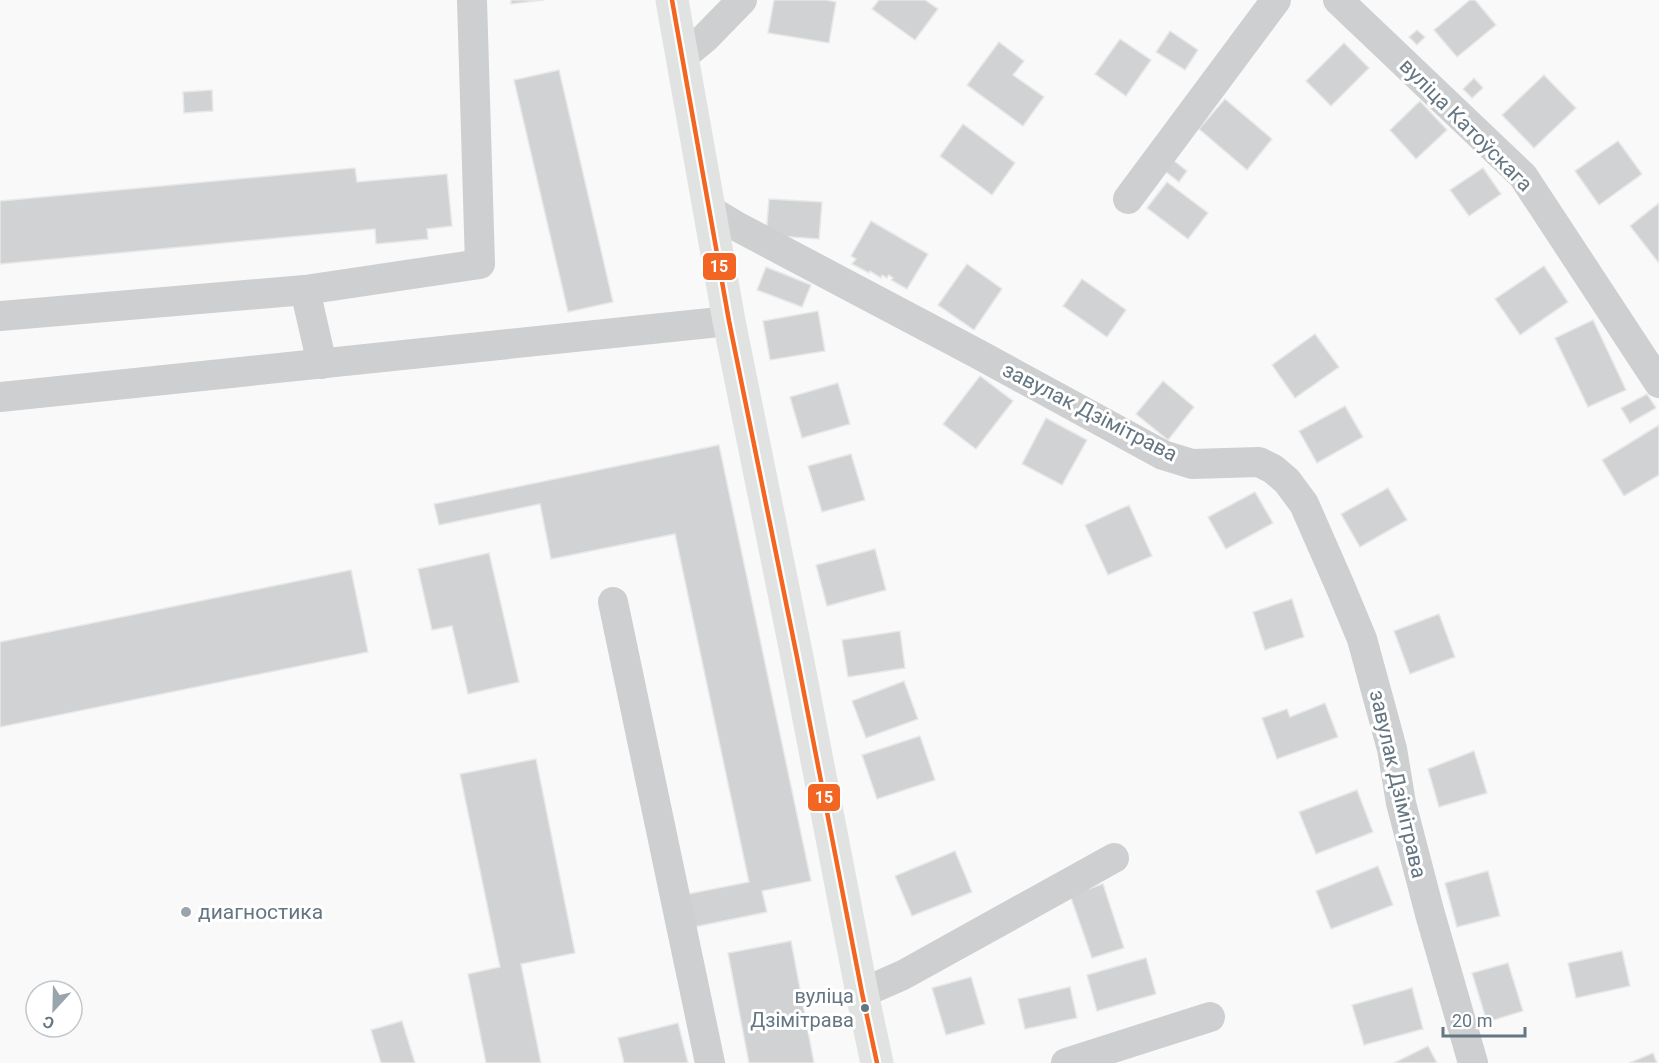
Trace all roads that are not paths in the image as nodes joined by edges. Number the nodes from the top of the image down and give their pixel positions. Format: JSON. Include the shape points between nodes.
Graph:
{"nodes":[{"id":1,"x":472,"y":0,"type":"edge"},
{"id":2,"x":672,"y":0,"type":"edge"},
{"id":3,"x":742,"y":0,"type":"edge"},
{"id":4,"x":1276,"y":0,"type":"edge"},
{"id":5,"x":1338,"y":0,"type":"edge"},
{"id":6,"x":682,"y":57,"type":"junction"},
{"id":7,"x":1128,"y":199,"type":"dead end"},
{"id":8,"x":708,"y":209,"type":"junction"},
{"id":9,"x":305,"y":290,"type":"junction"},
{"id":10,"x":0,"y":316,"type":"edge"},
{"id":11,"x":729,"y":321,"type":"junction"},
{"id":12,"x":322,"y":364,"type":"junction"},
{"id":13,"x":1659,"y":383,"type":"edge"},
{"id":14,"x":0,"y":397,"type":"edge"},
{"id":15,"x":613,"y":602,"type":"dead end"},
{"id":16,"x":1114,"y":858,"type":"dead end"},
{"id":17,"x":862,"y":993,"type":"junction"},
{"id":18,"x":1210,"y":1017,"type":"dead end"},
{"id":19,"x":710,"y":1063,"type":"edge"},
{"id":20,"x":877,"y":1063,"type":"edge"},
{"id":21,"x":1066,"y":1063,"type":"edge"},
{"id":22,"x":1473,"y":1063,"type":"edge"}],
"edges":[{"from":1,"to":9,"type":"street","via":[[480,264]]},
{"from":2,"to":6,"type":"main road"},
{"from":3,"to":6,"type":"street"},
{"from":4,"to":7,"type":"street"},
{"from":5,"to":13,"type":"street","name":"вуліца Катоўскага","via":[[1523,176]]},
{"from":6,"to":8,"type":"main road"},
{"from":8,"to":11,"type":"main road"},
{"from":8,"to":22,"type":"street","name":"завулак Дзімітрава","via":[[1163,455],[1192,464],[1259,462],[1287,481],[1304,504],[1362,639],[1430,915]]},
{"from":9,"to":10,"type":"street"},
{"from":9,"to":12,"type":"street"},
{"from":11,"to":12,"type":"street"},
{"from":11,"to":17,"type":"main road"},
{"from":12,"to":14,"type":"street"},
{"from":15,"to":19,"type":"street"},
{"from":16,"to":17,"type":"street","via":[[903,975]]},
{"from":17,"to":20,"type":"main road"},
{"from":18,"to":21,"type":"street"}]}
